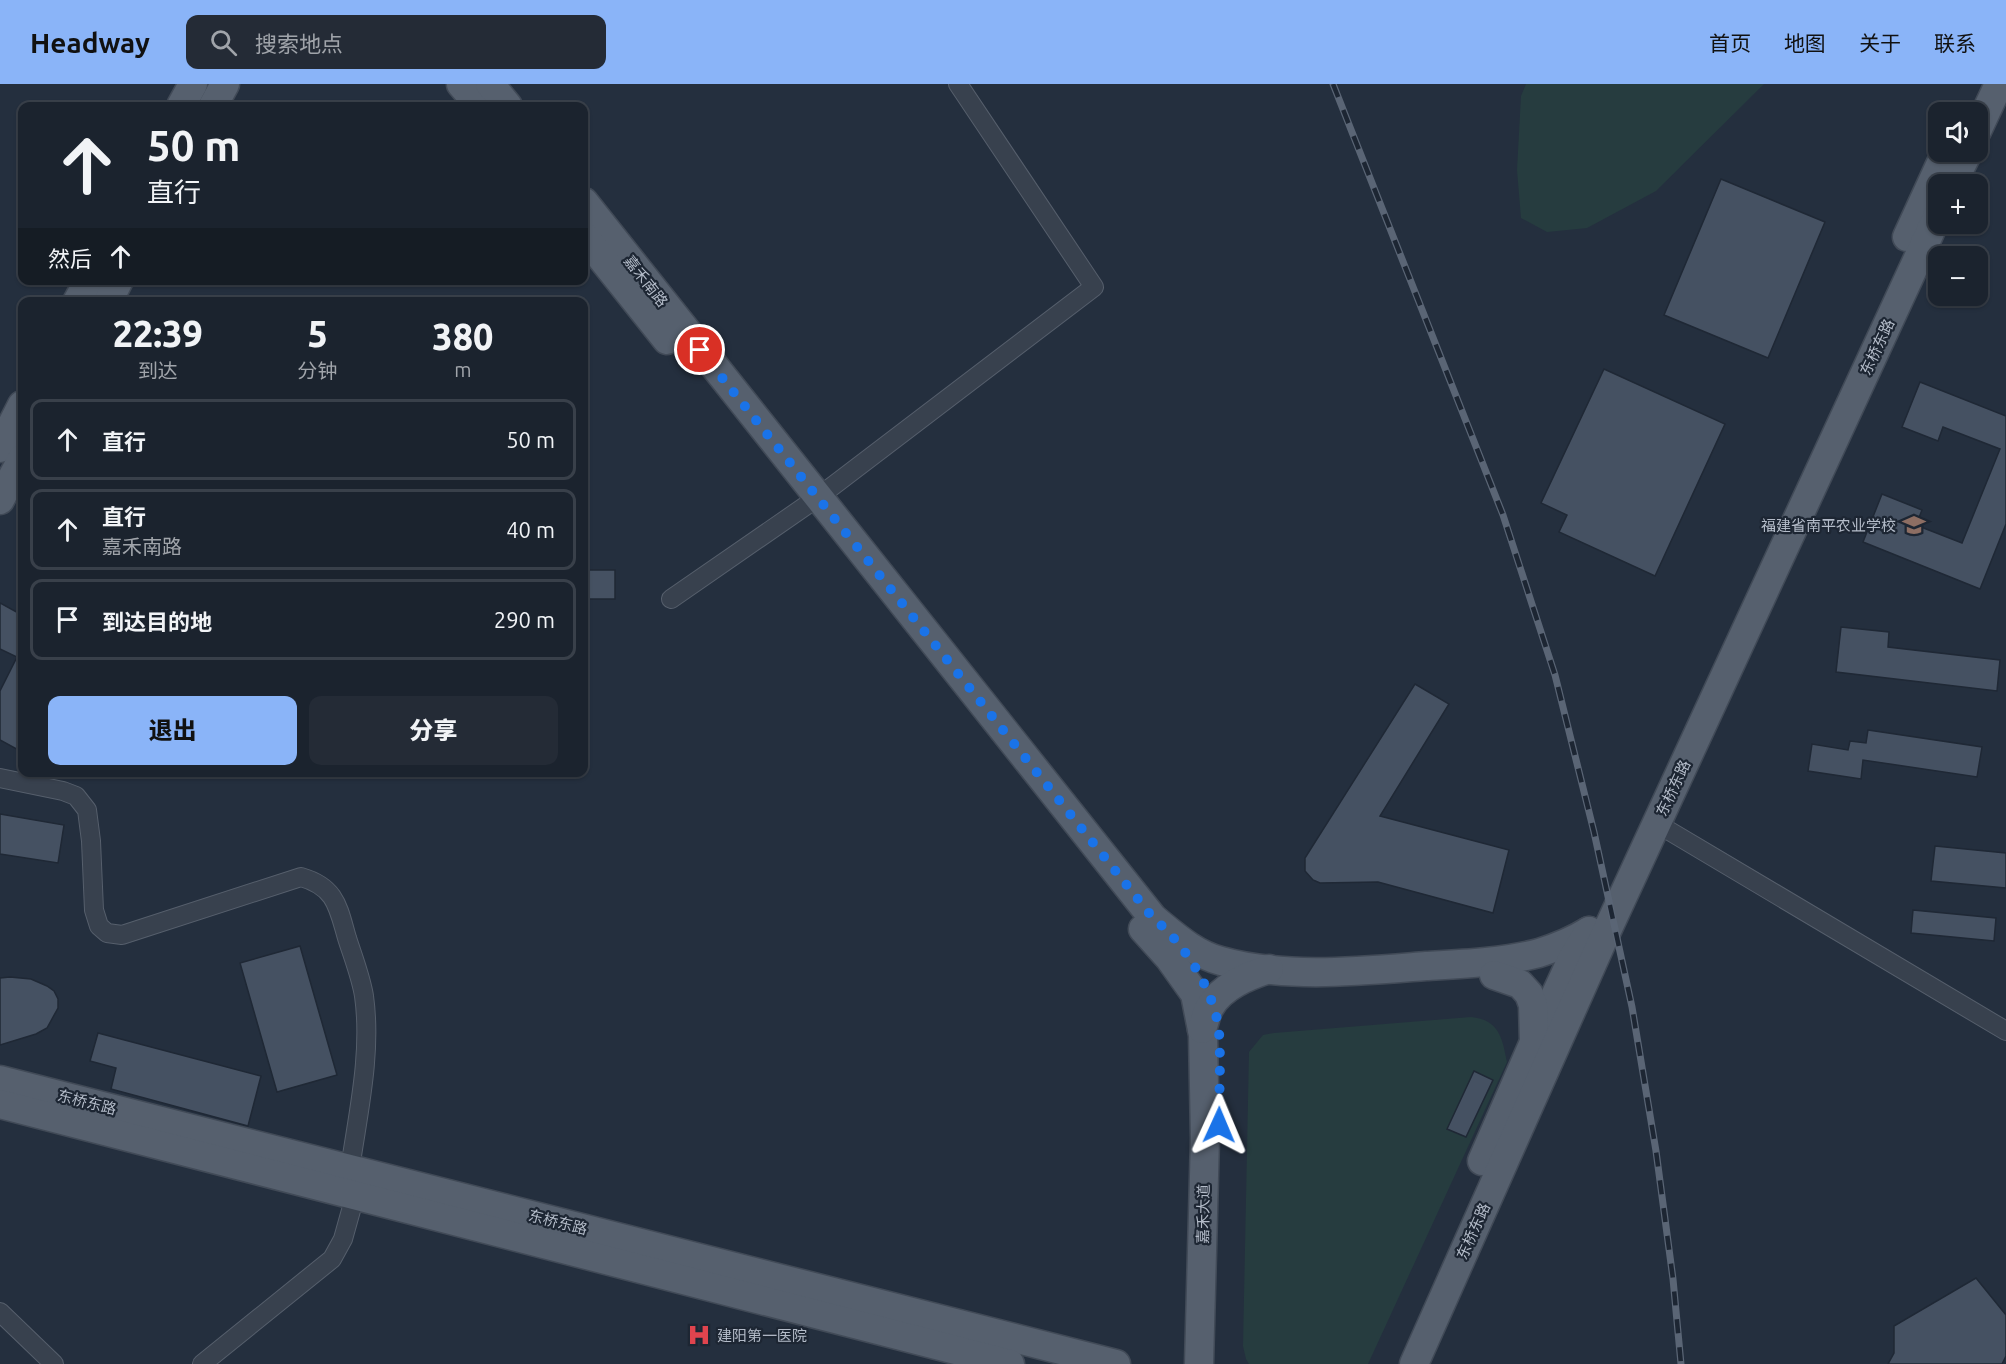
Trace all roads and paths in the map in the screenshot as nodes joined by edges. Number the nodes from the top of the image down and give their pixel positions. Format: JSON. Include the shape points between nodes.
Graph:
{"nodes":[{"id":1,"x":193,"y":84,"type":"edge"},
{"id":2,"x":225,"y":84,"type":"edge"},
{"id":3,"x":461,"y":84,"type":"edge"},
{"id":4,"x":490,"y":84,"type":"edge"},
{"id":5,"x":958,"y":84,"type":"edge"},
{"id":6,"x":1977,"y":84,"type":"edge"},
{"id":7,"x":1999,"y":84,"type":"edge"},
{"id":8,"x":183,"y":102,"type":"edge"},
{"id":9,"x":215,"y":102,"type":"edge"},
{"id":10,"x":477,"y":102,"type":"edge"},
{"id":11,"x":505,"y":102,"type":"edge"},
{"id":12,"x":1969,"y":102,"type":"edge"},
{"id":13,"x":1988,"y":108,"type":"edge"},
{"id":14,"x":1942,"y":162,"type":"edge"},
{"id":15,"x":588,"y":207,"type":"edge"},
{"id":16,"x":1929,"y":234,"type":"edge"},
{"id":17,"x":588,"y":241,"type":"edge"},
{"id":18,"x":18,"y":413,"type":"edge"},
{"id":19,"x":0,"y":448,"type":"edge"},
{"id":20,"x":18,"y":466,"type":"edge"},
{"id":21,"x":0,"y":500,"type":"edge"},
{"id":22,"x":810,"y":503,"type":"junction"},
{"id":23,"x":671,"y":599,"type":"dead end"},
{"id":24,"x":0,"y":778,"type":"edge"},
{"id":25,"x":1656,"y":823,"type":"junction"},
{"id":26,"x":1151,"y":925,"type":"junction"},
{"id":27,"x":1597,"y":933,"type":"junction"},
{"id":28,"x":1178,"y":952,"type":"junction"},
{"id":29,"x":1572,"y":959,"type":"junction"},
{"id":30,"x":1495,"y":967,"type":"junction"},
{"id":31,"x":1532,"y":970,"type":"junction"},
{"id":32,"x":1271,"y":978,"type":"junction"},
{"id":33,"x":1238,"y":982,"type":"junction"},
{"id":34,"x":1550,"y":1006,"type":"junction"},
{"id":35,"x":1208,"y":1011,"type":"junction"},
{"id":36,"x":2006,"y":1031,"type":"edge"},
{"id":37,"x":1544,"y":1046,"type":"junction"},
{"id":38,"x":0,"y":1080,"type":"edge"},
{"id":39,"x":0,"y":1104,"type":"edge"},
{"id":40,"x":353,"y":1183,"type":"junction"},
{"id":41,"x":0,"y":1312,"type":"edge"},
{"id":42,"x":54,"y":1364,"type":"edge"},
{"id":43,"x":202,"y":1364,"type":"edge"},
{"id":44,"x":1010,"y":1364,"type":"edge"},
{"id":45,"x":1116,"y":1364,"type":"edge"},
{"id":46,"x":1199,"y":1364,"type":"edge"},
{"id":47,"x":1215,"y":1364,"type":"edge"},
{"id":48,"x":1394,"y":1364,"type":"edge"},
{"id":49,"x":1414,"y":1364,"type":"edge"}],
"edges":[{"from":1,"to":8,"type":"main road"},
{"from":2,"to":9,"type":"main road"},
{"from":3,"to":10,"type":"main road"},
{"from":4,"to":11,"type":"main road"},
{"from":5,"to":22,"type":"street","via":[[1094,287]]},
{"from":6,"to":12,"type":"main road"},
{"from":7,"to":13,"type":"main road"},
{"from":14,"to":27,"type":"main road","name":"东桥东路"},
{"from":15,"to":22,"type":"main road","name":"嘉禾南路"},
{"from":16,"to":25,"type":"main road","name":"东桥东路"},
{"from":17,"to":22,"type":"main road","name":"嘉禾南路"},
{"from":18,"to":19,"type":"main road"},
{"from":20,"to":21,"type":"main road"},
{"from":22,"to":23,"type":"street"},
{"from":22,"to":26,"type":"main road","name":"嘉禾南路","via":[[1153,918]]},
{"from":24,"to":40,"type":"street","via":[[63,791],[76,796],[87,810],[94,910],[99,927],[107,933],[122,935],[301,877],[327,889],[337,903],[364,994],[365,1053]]},
{"from":25,"to":27,"type":"main road","name":"东桥东路"},
{"from":25,"to":36,"type":"street"},
{"from":26,"to":28,"type":"main road","name":"嘉禾南路"},
{"from":26,"to":35,"type":"main road","via":[[1190,960]]},
{"from":27,"to":29,"type":"main road","via":[[1590,951]]},
{"from":27,"to":30,"type":"main road"},
{"from":27,"to":37,"type":"main road","name":"东桥东路"},
{"from":28,"to":32,"type":"main road"},
{"from":28,"to":33,"type":"main road","via":[[1191,970]]},
{"from":28,"to":35,"type":"main road"},
{"from":29,"to":31,"type":"main road"},
{"from":29,"to":34,"type":"main road"},
{"from":30,"to":31,"type":"main road"},
{"from":30,"to":32,"type":"main road","via":[[1456,980],[1306,988]]},
{"from":30,"to":37,"type":"main road","via":[[1529,994]]},
{"from":31,"to":34,"type":"main road","via":[[1541,978]]},
{"from":32,"to":33,"type":"main road"},
{"from":32,"to":35,"type":"main road","via":[[1224,1013]]},
{"from":33,"to":35,"type":"main road"},
{"from":34,"to":37,"type":"main road"},
{"from":35,"to":46,"type":"main road","name":"嘉禾大道"},
{"from":35,"to":47,"type":"main road","name":"嘉禾大道"},
{"from":37,"to":48,"type":"main road"},
{"from":37,"to":49,"type":"main road","name":"东桥东路"},
{"from":38,"to":40,"type":"main road","name":"东桥东路"},
{"from":39,"to":40,"type":"main road","name":"东桥东路"},
{"from":40,"to":43,"type":"street","via":[[343,1239],[332,1259]]},
{"from":40,"to":44,"type":"main road","name":"东桥东路"},
{"from":40,"to":45,"type":"main road","name":"东桥东路"},
{"from":41,"to":42,"type":"street"}]}
